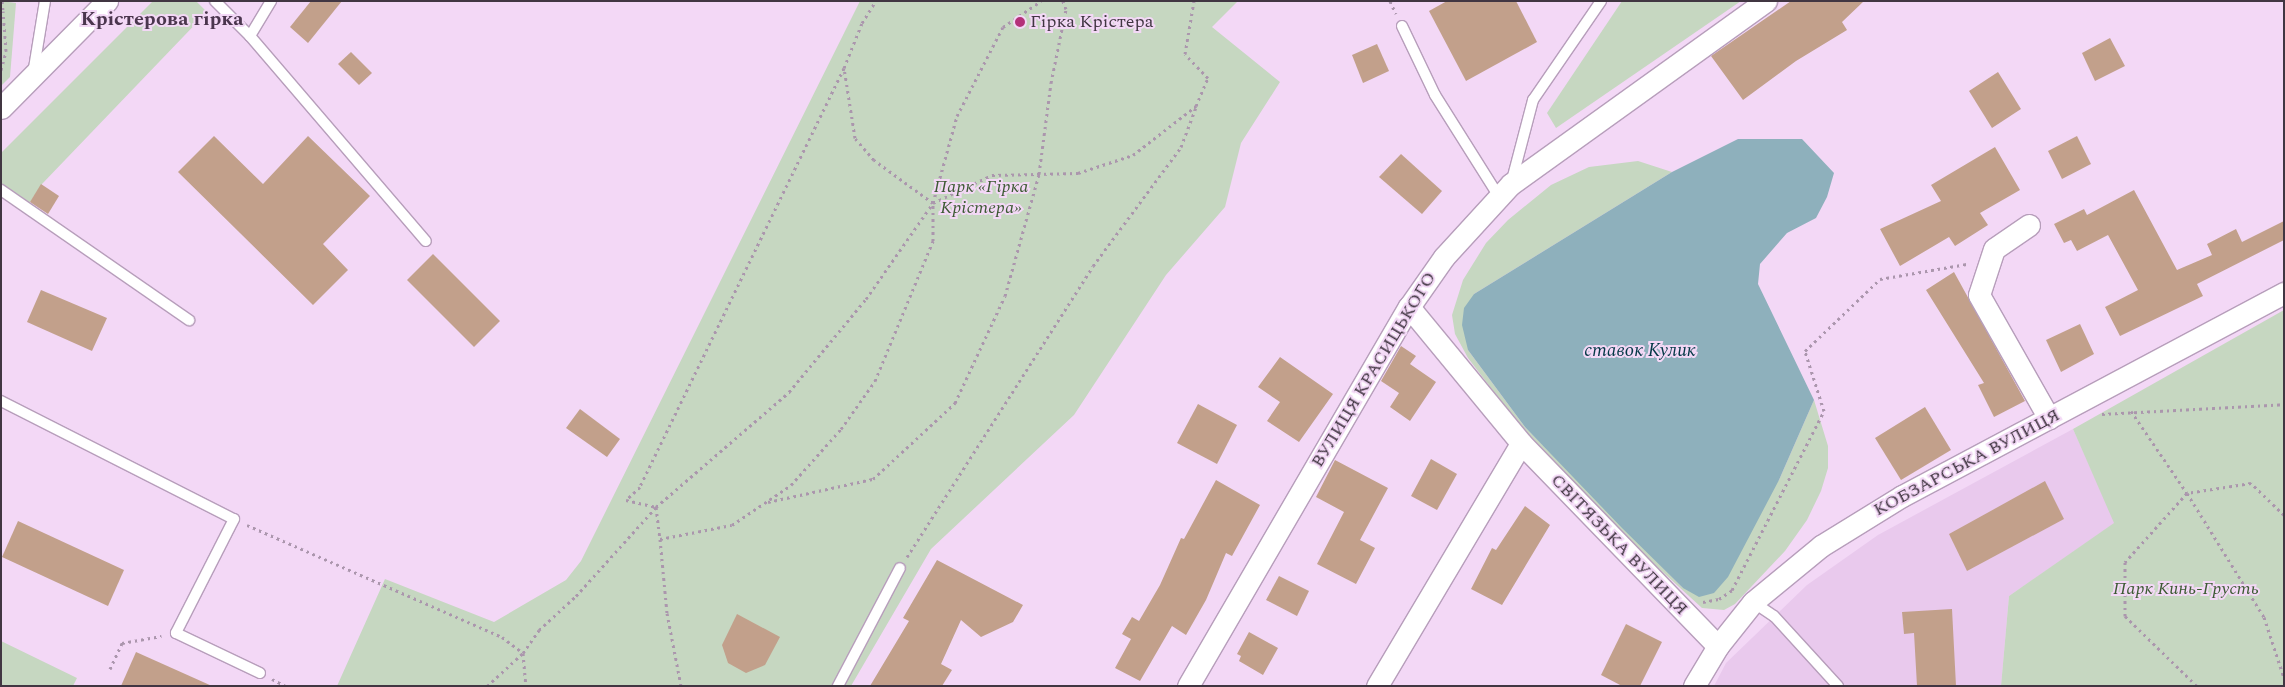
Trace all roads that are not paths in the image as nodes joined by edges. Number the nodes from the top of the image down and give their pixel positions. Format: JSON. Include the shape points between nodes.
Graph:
{"nodes":[{"id":1,"x":45,"y":1,"type":"edge"},
{"id":2,"x":107,"y":1,"type":"edge"},
{"id":3,"x":215,"y":1,"type":"edge"},
{"id":4,"x":271,"y":1,"type":"edge"},
{"id":5,"x":1601,"y":1,"type":"edge"},
{"id":6,"x":1766,"y":1,"type":"edge"},
{"id":7,"x":1402,"y":26,"type":"dead end"},
{"id":8,"x":250,"y":36,"type":"junction"},
{"id":9,"x":31,"y":76,"type":"junction"},
{"id":10,"x":1,"y":108,"type":"edge"},
{"id":11,"x":1505,"y":189,"type":"junction"},
{"id":12,"x":1,"y":190,"type":"edge"},
{"id":13,"x":2029,"y":225,"type":"dead end"},
{"id":14,"x":426,"y":241,"type":"dead end"},
{"id":15,"x":2284,"y":294,"type":"edge"},
{"id":16,"x":1409,"y":307,"type":"junction"},
{"id":17,"x":189,"y":320,"type":"dead end"},
{"id":18,"x":1,"y":401,"type":"edge"},
{"id":19,"x":2049,"y":418,"type":"junction"},
{"id":20,"x":1521,"y":443,"type":"junction"},
{"id":21,"x":900,"y":568,"type":"road end"},
{"id":22,"x":1753,"y":602,"type":"junction"},
{"id":23,"x":1718,"y":646,"type":"junction"},
{"id":24,"x":260,"y":673,"type":"dead end"},
{"id":25,"x":838,"y":686,"type":"edge"},
{"id":26,"x":1188,"y":686,"type":"edge"},
{"id":27,"x":1377,"y":686,"type":"edge"},
{"id":28,"x":1694,"y":686,"type":"edge"},
{"id":29,"x":1838,"y":686,"type":"edge"}],
"edges":[{"from":1,"to":9,"type":"lane","via":[[38,53]]},
{"from":2,"to":9,"type":"street"},
{"from":3,"to":8,"type":"lane"},
{"from":4,"to":8,"type":"lane"},
{"from":5,"to":11,"type":"lane","via":[[1534,100]]},
{"from":6,"to":11,"type":"street","name":"ВУЛИЦЯ КРАСИЦЬКОГО"},
{"from":7,"to":11,"type":"lane","via":[[1435,95]]},
{"from":8,"to":14,"type":"lane"},
{"from":9,"to":10,"type":"street"},
{"from":11,"to":16,"type":"street","name":"ВУЛИЦЯ КРАСИЦЬКОГО","via":[[1444,257]]},
{"from":12,"to":17,"type":"lane"},
{"from":13,"to":19,"type":"street","via":[[1994,249],[1979,295]]},
{"from":15,"to":19,"type":"street","name":"КОБЗАРСЬКА ВУЛИЦЯ"},
{"from":16,"to":20,"type":"street","name":"СВІТЯЗЬКА ВУЛИЦЯ"},
{"from":16,"to":26,"type":"street","name":"ВУЛИЦЯ КРАСИЦЬКОГО"},
{"from":18,"to":24,"type":"lane","via":[[234,519],[176,633]]},
{"from":19,"to":22,"type":"street","name":"КОБЗАРСЬКА ВУЛИЦЯ","via":[[1902,496],[1821,546]]},
{"from":20,"to":23,"type":"street","name":"СВІТЯЗЬКА ВУЛИЦЯ"},
{"from":20,"to":27,"type":"street"},
{"from":21,"to":25,"type":"lane"},
{"from":22,"to":23,"type":"street","name":"КОБЗАРСЬКА ВУЛИЦЯ"},
{"from":22,"to":29,"type":"lane","via":[[1774,616]]},
{"from":23,"to":28,"type":"street","name":"КОБЗАРСЬКА ВУЛИЦЯ"}]}
